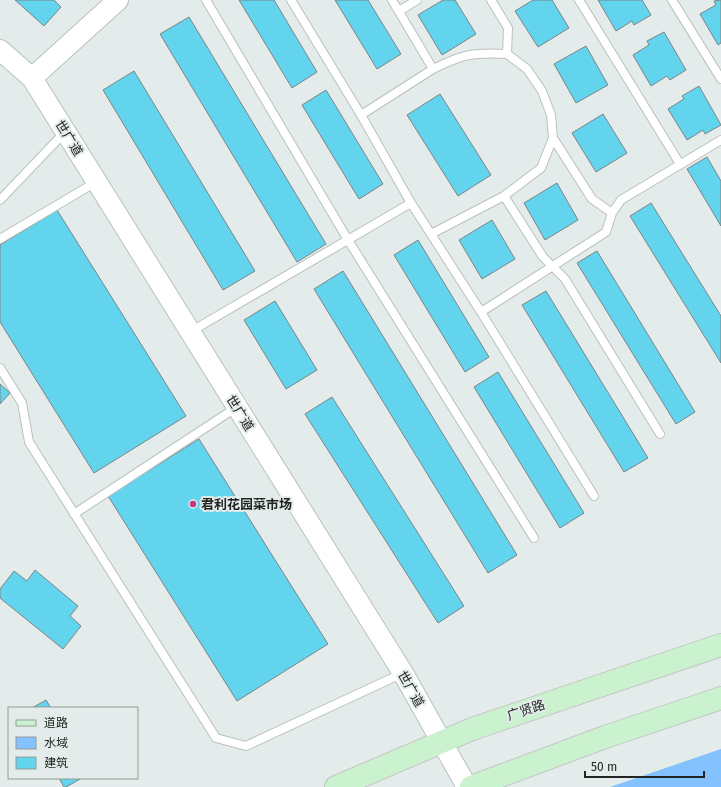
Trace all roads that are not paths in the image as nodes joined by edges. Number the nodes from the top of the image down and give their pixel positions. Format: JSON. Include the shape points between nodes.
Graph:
{"nodes":[{"id":1,"x":118,"y":0,"type":"edge"},
{"id":2,"x":206,"y":0,"type":"edge"},
{"id":3,"x":291,"y":0,"type":"edge"},
{"id":4,"x":392,"y":0,"type":"edge"},
{"id":5,"x":417,"y":0,"type":"edge"},
{"id":6,"x":491,"y":0,"type":"edge"},
{"id":7,"x":579,"y":0,"type":"edge"},
{"id":8,"x":672,"y":0,"type":"edge"},
{"id":9,"x":399,"y":11,"type":"junction"},
{"id":10,"x":0,"y":50,"type":"edge"},
{"id":11,"x":507,"y":54,"type":"junction"},
{"id":12,"x":434,"y":70,"type":"junction"},
{"id":13,"x":32,"y":78,"type":"junction"},
{"id":14,"x":721,"y":79,"type":"edge"},
{"id":15,"x":361,"y":115,"type":"junction"},
{"id":16,"x":65,"y":132,"type":"junction"},
{"id":17,"x":552,"y":138,"type":"junction"},
{"id":18,"x":721,"y":140,"type":"edge"},
{"id":19,"x":680,"y":164,"type":"junction"},
{"id":20,"x":96,"y":182,"type":"junction"},
{"id":21,"x":504,"y":196,"type":"junction"},
{"id":22,"x":0,"y":200,"type":"edge"},
{"id":23,"x":411,"y":203,"type":"junction"},
{"id":24,"x":612,"y":213,"type":"junction"},
{"id":25,"x":431,"y":234,"type":"junction"},
{"id":26,"x":0,"y":239,"type":"edge"},
{"id":27,"x":348,"y":240,"type":"junction"},
{"id":28,"x":554,"y":267,"type":"junction"},
{"id":29,"x":481,"y":312,"type":"junction"},
{"id":30,"x":190,"y":332,"type":"junction"},
{"id":31,"x":0,"y":368,"type":"edge"},
{"id":32,"x":237,"y":407,"type":"junction"},
{"id":33,"x":660,"y":434,"type":"dead end"},
{"id":34,"x":594,"y":496,"type":"dead end"},
{"id":35,"x":74,"y":514,"type":"junction"},
{"id":36,"x":534,"y":538,"type":"dead end"},
{"id":37,"x":721,"y":646,"type":"edge"},
{"id":38,"x":402,"y":673,"type":"junction"},
{"id":39,"x":721,"y":698,"type":"edge"},
{"id":40,"x":441,"y":742,"type":"junction"},
{"id":41,"x":336,"y":787,"type":"edge"},
{"id":42,"x":467,"y":787,"type":"edge"},
{"id":43,"x":471,"y":787,"type":"edge"}],
"edges":[{"from":1,"to":13,"type":"street"},
{"from":2,"to":27,"type":"lane"},
{"from":3,"to":15,"type":"lane"},
{"from":4,"to":9,"type":"lane"},
{"from":5,"to":9,"type":"lane"},
{"from":6,"to":11,"type":"lane","via":[[508,28]]},
{"from":7,"to":19,"type":"lane"},
{"from":8,"to":14,"type":"lane"},
{"from":9,"to":12,"type":"lane"},
{"from":10,"to":13,"type":"street","name":"世广道"},
{"from":11,"to":12,"type":"lane","via":[[480,52],[457,57]]},
{"from":11,"to":17,"type":"lane","via":[[527,69],[542,91],[551,115]]},
{"from":12,"to":15,"type":"lane"},
{"from":13,"to":16,"type":"street","name":"世广道"},
{"from":15,"to":23,"type":"lane"},
{"from":16,"to":20,"type":"street","name":"世广道"},
{"from":16,"to":22,"type":"lane"},
{"from":17,"to":21,"type":"lane","via":[[541,168]]},
{"from":17,"to":24,"type":"lane","via":[[592,199]]},
{"from":18,"to":19,"type":"lane"},
{"from":19,"to":24,"type":"lane","via":[[621,200]]},
{"from":20,"to":26,"type":"lane"},
{"from":20,"to":30,"type":"street","name":"世广道"},
{"from":21,"to":25,"type":"lane"},
{"from":21,"to":28,"type":"lane","via":[[542,257]]},
{"from":23,"to":25,"type":"lane"},
{"from":23,"to":27,"type":"lane"},
{"from":24,"to":28,"type":"lane","via":[[606,232]]},
{"from":25,"to":29,"type":"lane"},
{"from":27,"to":30,"type":"lane"},
{"from":27,"to":36,"type":"lane"},
{"from":28,"to":29,"type":"lane"},
{"from":28,"to":33,"type":"lane","via":[[565,279]]},
{"from":29,"to":34,"type":"lane"},
{"from":30,"to":32,"type":"street","name":"世广道"},
{"from":31,"to":35,"type":"lane","via":[[22,403],[29,442]]},
{"from":32,"to":35,"type":"lane"},
{"from":32,"to":38,"type":"street","name":"世广道"},
{"from":35,"to":38,"type":"lane","via":[[216,738],[246,746]]},
{"from":37,"to":40,"type":"main road","name":"广贤路","via":[[472,729]]},
{"from":38,"to":40,"type":"street","name":"世广道"},
{"from":39,"to":43,"type":"main road","via":[[598,739]]},
{"from":40,"to":41,"type":"main road","name":"广贤路"},
{"from":40,"to":42,"type":"street","name":"世广道"}]}
